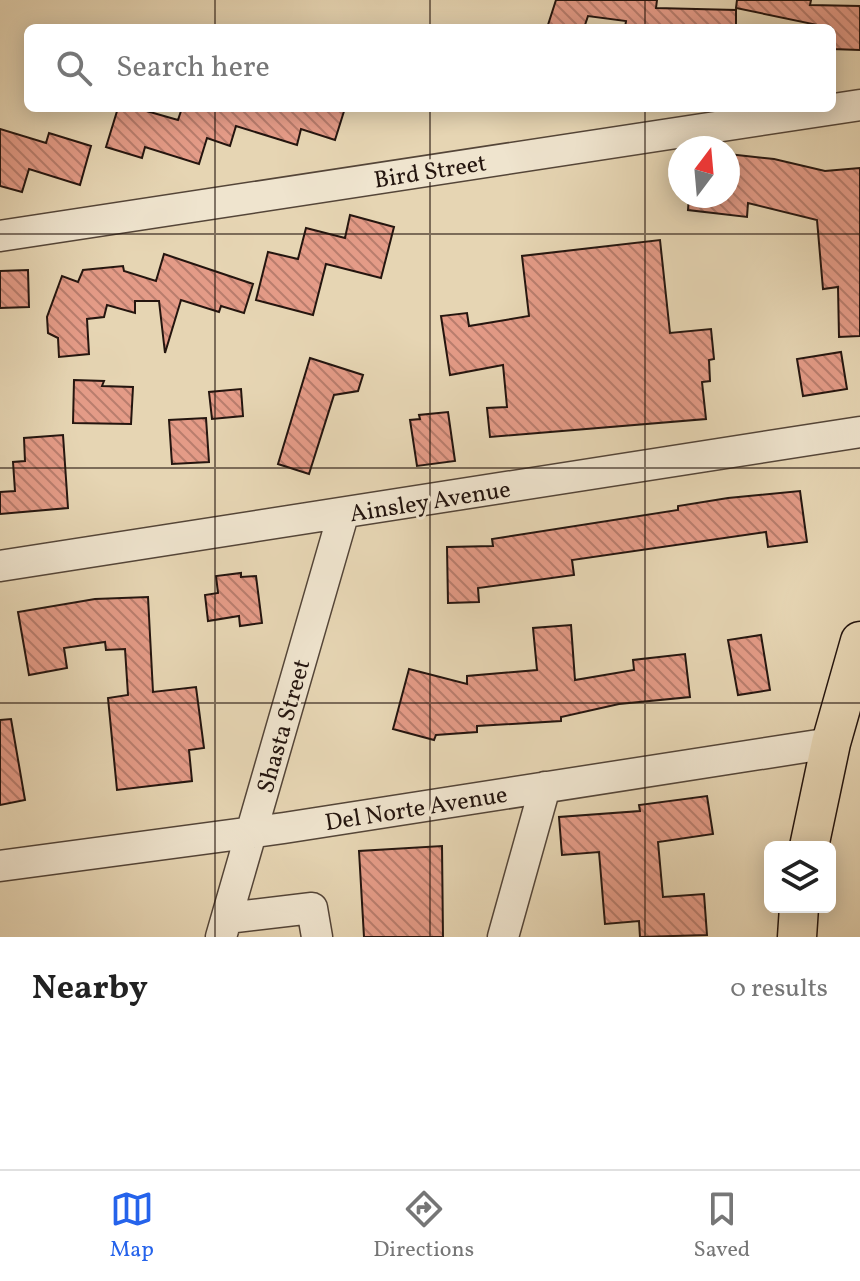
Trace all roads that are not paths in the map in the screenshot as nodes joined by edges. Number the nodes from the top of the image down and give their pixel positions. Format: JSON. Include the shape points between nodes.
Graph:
{"nodes":[{"id":1,"x":860,"y":105,"type":"edge"},
{"id":2,"x":836,"y":109,"type":"edge"},
{"id":3,"x":814,"y":112,"type":"edge"},
{"id":4,"x":0,"y":236,"type":"edge"},
{"id":5,"x":860,"y":432,"type":"edge"},
{"id":6,"x":343,"y":515,"type":"junction"},
{"id":7,"x":0,"y":566,"type":"edge"},
{"id":8,"x":860,"y":641,"type":"edge"},
{"id":9,"x":831,"y":743,"type":"junction"},
{"id":10,"x":545,"y":787,"type":"junction"},
{"id":11,"x":252,"y":833,"type":"junction"},
{"id":12,"x":810,"y":841,"type":"edge"},
{"id":13,"x":0,"y":866,"type":"edge"},
{"id":14,"x":796,"y":913,"type":"edge"},
{"id":15,"x":798,"y":913,"type":"edge"},
{"id":16,"x":224,"y":928,"type":"edge"},
{"id":17,"x":317,"y":937,"type":"edge"},
{"id":18,"x":503,"y":937,"type":"edge"},
{"id":19,"x":787,"y":937,"type":"edge"},
{"id":20,"x":797,"y":937,"type":"edge"}],
"edges":[{"from":1,"to":2,"type":"street","name":"Bird Street"},
{"from":3,"to":4,"type":"street","name":"Bird Street"},
{"from":5,"to":6,"type":"street","name":"Ainsley Avenue"},
{"from":6,"to":7,"type":"street","name":"Ainsley Avenue"},
{"from":6,"to":11,"type":"street","name":"Shasta Street"},
{"from":8,"to":9,"type":"main road"},
{"from":9,"to":10,"type":"street","name":"Del Norte Avenue"},
{"from":9,"to":12,"type":"main road"},
{"from":10,"to":11,"type":"street","name":"Del Norte Avenue"},
{"from":10,"to":18,"type":"street"},
{"from":11,"to":13,"type":"street","name":"Del Norte Avenue"},
{"from":11,"to":16,"type":"street","name":"Shasta Street"},
{"from":14,"to":19,"type":"street"},
{"from":15,"to":20,"type":"main road"},
{"from":16,"to":17,"type":"street","via":[[312,908]]}]}
